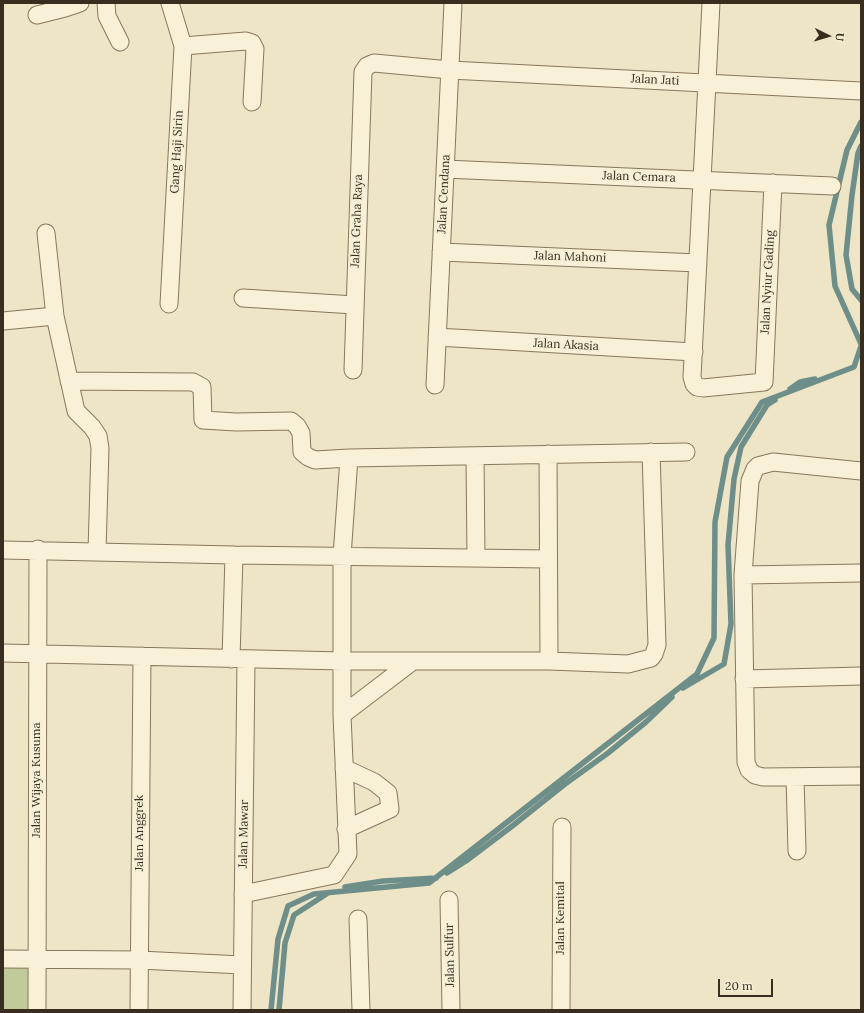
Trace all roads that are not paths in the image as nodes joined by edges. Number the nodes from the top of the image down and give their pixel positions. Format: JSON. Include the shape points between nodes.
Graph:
{"nodes":[{"id":1,"x":80,"y":3,"type":"edge"},
{"id":2,"x":106,"y":3,"type":"edge"},
{"id":3,"x":170,"y":3,"type":"edge"},
{"id":4,"x":453,"y":3,"type":"edge"},
{"id":5,"x":712,"y":3,"type":"edge"},
{"id":6,"x":37,"y":15,"type":"dead end"},
{"id":7,"x":120,"y":42,"type":"dead end"},
{"id":8,"x":183,"y":46,"type":"junction"},
{"id":9,"x":450,"y":70,"type":"junction"},
{"id":10,"x":363,"y":72,"type":"joint"},
{"id":11,"x":707,"y":83,"type":"junction"},
{"id":12,"x":861,"y":91,"type":"edge"},
{"id":13,"x":252,"y":102,"type":"dead end"},
{"id":14,"x":445,"y":169,"type":"junction"},
{"id":15,"x":703,"y":180,"type":"junction"},
{"id":16,"x":773,"y":183,"type":"junction"},
{"id":17,"x":832,"y":186,"type":"dead end"},
{"id":18,"x":46,"y":233,"type":"dead end"},
{"id":19,"x":441,"y":252,"type":"junction"},
{"id":20,"x":698,"y":263,"type":"junction"},
{"id":21,"x":243,"y":298,"type":"dead end"},
{"id":22,"x":169,"y":304,"type":"dead end"},
{"id":23,"x":354,"y":305,"type":"junction"},
{"id":24,"x":55,"y":316,"type":"junction"},
{"id":25,"x":3,"y":321,"type":"edge"},
{"id":26,"x":437,"y":337,"type":"junction"},
{"id":27,"x":694,"y":352,"type":"junction"},
{"id":28,"x":352,"y":370,"type":"dead end"},
{"id":29,"x":69,"y":381,"type":"junction"},
{"id":30,"x":435,"y":385,"type":"dead end"},
{"id":31,"x":651,"y":452,"type":"junction"},
{"id":32,"x":686,"y":452,"type":"dead end"},
{"id":33,"x":548,"y":454,"type":"junction"},
{"id":34,"x":475,"y":456,"type":"junction"},
{"id":35,"x":349,"y":458,"type":"junction"},
{"id":36,"x":861,"y":471,"type":"edge"},
{"id":37,"x":3,"y":550,"type":"edge"},
{"id":38,"x":38,"y":550,"type":"junction"},
{"id":39,"x":97,"y":551,"type":"junction"},
{"id":40,"x":234,"y":555,"type":"junction"},
{"id":41,"x":342,"y":556,"type":"junction"},
{"id":42,"x":476,"y":558,"type":"junction"},
{"id":43,"x":548,"y":558,"type":"junction"},
{"id":44,"x":861,"y":573,"type":"edge"},
{"id":45,"x":743,"y":575,"type":"junction"},
{"id":46,"x":3,"y":653,"type":"edge"},
{"id":47,"x":38,"y":654,"type":"junction"},
{"id":48,"x":142,"y":656,"type":"junction"},
{"id":49,"x":239,"y":659,"type":"junction"},
{"id":50,"x":342,"y":661,"type":"junction"},
{"id":51,"x":413,"y":661,"type":"junction"},
{"id":52,"x":549,"y":661,"type":"junction"},
{"id":53,"x":861,"y":676,"type":"edge"},
{"id":54,"x":744,"y":680,"type":"junction"},
{"id":55,"x":342,"y":715,"type":"junction"},
{"id":56,"x":344,"y":768,"type":"junction"},
{"id":57,"x":861,"y":776,"type":"edge"},
{"id":58,"x":795,"y":777,"type":"junction"},
{"id":59,"x":562,"y":827,"type":"dead end"},
{"id":60,"x":346,"y":829,"type":"junction"},
{"id":61,"x":797,"y":851,"type":"dead end"},
{"id":62,"x":243,"y":894,"type":"junction"},
{"id":63,"x":449,"y":900,"type":"dead end"},
{"id":64,"x":358,"y":920,"type":"dead end"},
{"id":65,"x":37,"y":958,"type":"junction"},
{"id":66,"x":3,"y":959,"type":"edge"},
{"id":67,"x":139,"y":960,"type":"junction"},
{"id":68,"x":242,"y":965,"type":"junction"},
{"id":69,"x":37,"y":1010,"type":"edge"},
{"id":70,"x":138,"y":1010,"type":"edge"},
{"id":71,"x":242,"y":1010,"type":"edge"},
{"id":72,"x":361,"y":1010,"type":"edge"},
{"id":73,"x":451,"y":1010,"type":"edge"},
{"id":74,"x":561,"y":1010,"type":"edge"}],
"edges":[{"from":1,"to":6,"type":"street"},
{"from":2,"to":7,"type":"street","via":[[107,16]]},
{"from":3,"to":8,"type":"street","name":"Gang Haji Sirin"},
{"from":4,"to":9,"type":"street","name":"Jalan Cendana"},
{"from":5,"to":11,"type":"street"},
{"from":8,"to":13,"type":"street","via":[[246,41],[252,43],[255,49]]},
{"from":8,"to":22,"type":"street","name":"Gang Haji Sirin"},
{"from":9,"to":10,"type":"street","name":"Jalan Jati","via":[[374,63]]},
{"from":9,"to":11,"type":"street","name":"Jalan Jati"},
{"from":9,"to":14,"type":"street","name":"Jalan Cendana"},
{"from":10,"to":23,"type":"street","name":"Jalan Graha Raya"},
{"from":11,"to":12,"type":"street","name":"Jalan Jati"},
{"from":11,"to":15,"type":"street"},
{"from":14,"to":15,"type":"street","name":"Jalan Cemara"},
{"from":14,"to":19,"type":"street","name":"Jalan Cendana"},
{"from":15,"to":16,"type":"street","name":"Jalan Cemara"},
{"from":15,"to":20,"type":"street"},
{"from":16,"to":17,"type":"street","name":"Jalan Cemara"},
{"from":16,"to":27,"type":"street","name":"Jalan Nyiur Gading","via":[[764,382],[697,387],[692,377]]},
{"from":18,"to":24,"type":"street"},
{"from":19,"to":20,"type":"street","name":"Jalan Mahoni"},
{"from":19,"to":26,"type":"street","name":"Jalan Cendana"},
{"from":20,"to":27,"type":"street"},
{"from":21,"to":23,"type":"street"},
{"from":23,"to":28,"type":"street","name":"Jalan Graha Raya"},
{"from":24,"to":25,"type":"street"},
{"from":24,"to":29,"type":"street"},
{"from":26,"to":27,"type":"street","name":"Jalan Akasia"},
{"from":26,"to":30,"type":"street","name":"Jalan Cendana"},
{"from":29,"to":35,"type":"street","via":[[193,382],[202,387],[203,420],[291,421],[301,433],[302,452],[308,457],[316,460]]},
{"from":29,"to":39,"type":"street","via":[[76,411],[98,436],[100,448]]},
{"from":31,"to":32,"type":"street"},
{"from":31,"to":33,"type":"street"},
{"from":31,"to":52,"type":"street","via":[[657,645],[654,654],[651,658],[628,664]]},
{"from":33,"to":34,"type":"street"},
{"from":33,"to":43,"type":"street"},
{"from":34,"to":35,"type":"street"},
{"from":34,"to":42,"type":"street"},
{"from":35,"to":41,"type":"street"},
{"from":36,"to":45,"type":"street","via":[[773,462],[758,466],[750,481]]},
{"from":37,"to":38,"type":"street"},
{"from":38,"to":39,"type":"street"},
{"from":38,"to":47,"type":"street","name":"Jalan Wijaya Kusuma"},
{"from":39,"to":40,"type":"street"},
{"from":40,"to":41,"type":"street"},
{"from":40,"to":49,"type":"street","name":"Jalan Mawar"},
{"from":41,"to":42,"type":"street"},
{"from":41,"to":50,"type":"street"},
{"from":42,"to":43,"type":"street"},
{"from":43,"to":52,"type":"street"},
{"from":44,"to":45,"type":"street"},
{"from":45,"to":54,"type":"street"},
{"from":46,"to":47,"type":"street"},
{"from":47,"to":48,"type":"street"},
{"from":47,"to":65,"type":"street","name":"Jalan Wijaya Kusuma"},
{"from":48,"to":49,"type":"street"},
{"from":48,"to":67,"type":"street","name":"Jalan Anggrek"},
{"from":49,"to":50,"type":"street"},
{"from":49,"to":62,"type":"street","name":"Jalan Mawar"},
{"from":50,"to":51,"type":"street"},
{"from":50,"to":55,"type":"street"},
{"from":51,"to":52,"type":"street"},
{"from":51,"to":55,"type":"street"},
{"from":53,"to":54,"type":"street"},
{"from":54,"to":58,"type":"street","via":[[746,762],[749,770],[763,777]]},
{"from":55,"to":56,"type":"street"},
{"from":56,"to":60,"type":"street"},
{"from":56,"to":60,"type":"street","via":[[374,782],[388,793],[390,808]]},
{"from":57,"to":58,"type":"street"},
{"from":58,"to":61,"type":"street"},
{"from":59,"to":74,"type":"street","name":"Jalan Kemital"},
{"from":60,"to":62,"type":"street","via":[[348,854],[334,875]]},
{"from":62,"to":68,"type":"street","name":"Jalan Mawar"},
{"from":63,"to":73,"type":"street","name":"Jalan Sulfur"},
{"from":64,"to":72,"type":"street"},
{"from":65,"to":66,"type":"street"},
{"from":65,"to":67,"type":"street"},
{"from":65,"to":69,"type":"street","name":"Jalan Wijaya Kusuma"},
{"from":67,"to":68,"type":"street"},
{"from":67,"to":70,"type":"street","name":"Jalan Anggrek"},
{"from":68,"to":71,"type":"street","name":"Jalan Mawar"}]}
